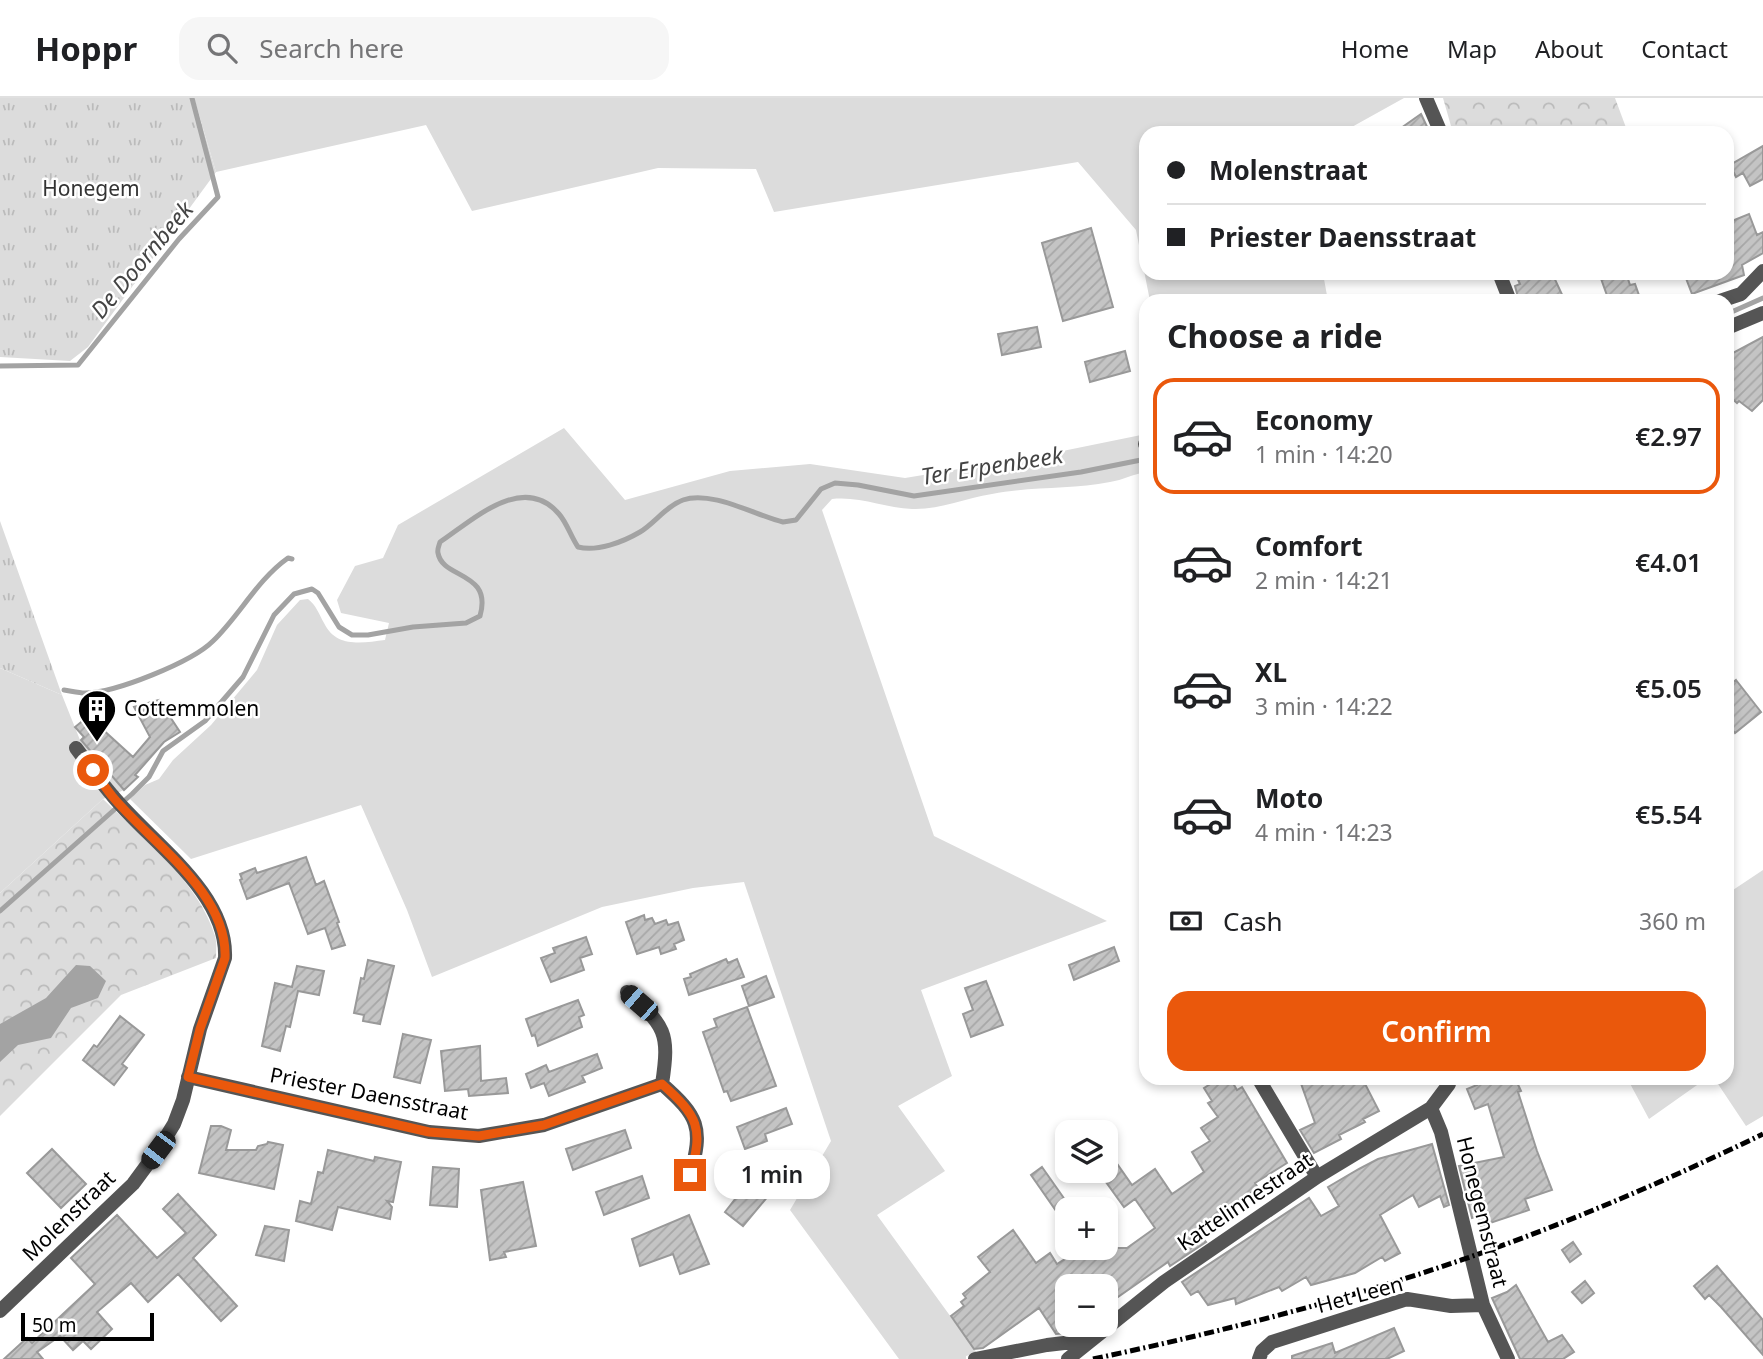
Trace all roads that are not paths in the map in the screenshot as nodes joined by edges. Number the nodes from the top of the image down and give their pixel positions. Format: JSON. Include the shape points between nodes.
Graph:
{"nodes":[{"id":1,"x":1426,"y":98,"type":"edge"},
{"id":2,"x":1438,"y":126,"type":"edge"},
{"id":3,"x":1763,"y":271,"type":"edge"},
{"id":4,"x":1734,"y":296,"type":"edge"},
{"id":5,"x":1763,"y":313,"type":"edge"},
{"id":6,"x":1734,"y":325,"type":"edge"},
{"id":7,"x":76,"y":748,"type":"dead end"},
{"id":8,"x":627,"y":992,"type":"dead end"},
{"id":9,"x":188,"y":1077,"type":"junction"},
{"id":10,"x":662,"y":1084,"type":"junction"},
{"id":11,"x":1262,"y":1085,"type":"edge"},
{"id":12,"x":1448,"y":1085,"type":"edge"},
{"id":13,"x":1431,"y":1108,"type":"junction"},
{"id":14,"x":690,"y":1175,"type":"dead end"},
{"id":15,"x":1317,"y":1177,"type":"junction"},
{"id":16,"x":1483,"y":1305,"type":"junction"},
{"id":17,"x":0,"y":1311,"type":"edge"},
{"id":18,"x":1090,"y":1340,"type":"junction"},
{"id":19,"x":975,"y":1359,"type":"edge"},
{"id":20,"x":1068,"y":1359,"type":"edge"},
{"id":21,"x":1259,"y":1359,"type":"edge"},
{"id":22,"x":1508,"y":1359,"type":"edge"}],
"edges":[{"from":1,"to":2,"type":"street"},
{"from":3,"to":4,"type":"street"},
{"from":5,"to":6,"type":"street"},
{"from":7,"to":9,"type":"street","name":"Molenstraat","via":[[111,795],[184,870],[219,924],[225,958]]},
{"from":8,"to":10,"type":"street","via":[[663,1029],[666,1057]]},
{"from":9,"to":10,"type":"street","name":"Priester Daensstraat","via":[[429,1132],[479,1136],[544,1125]]},
{"from":9,"to":17,"type":"street","name":"Molenstraat","via":[[174,1124],[133,1184]]},
{"from":10,"to":14,"type":"street","via":[[686,1105],[695,1122],[698,1148]]},
{"from":11,"to":15,"type":"street"},
{"from":12,"to":13,"type":"street"},
{"from":13,"to":15,"type":"street","name":"Kattelinnestraat"},
{"from":13,"to":16,"type":"street","name":"Honegemstraat","via":[[1441,1132]]},
{"from":15,"to":18,"type":"street","name":"Kattelinnestraat","via":[[1164,1282]]},
{"from":16,"to":21,"type":"street","name":"Het Leen","via":[[1451,1306],[1407,1299],[1272,1342]]},
{"from":16,"to":22,"type":"street","name":"Honegemstraat"},
{"from":18,"to":19,"type":"street"},
{"from":18,"to":20,"type":"street","name":"Kattelinnestraat"}]}
